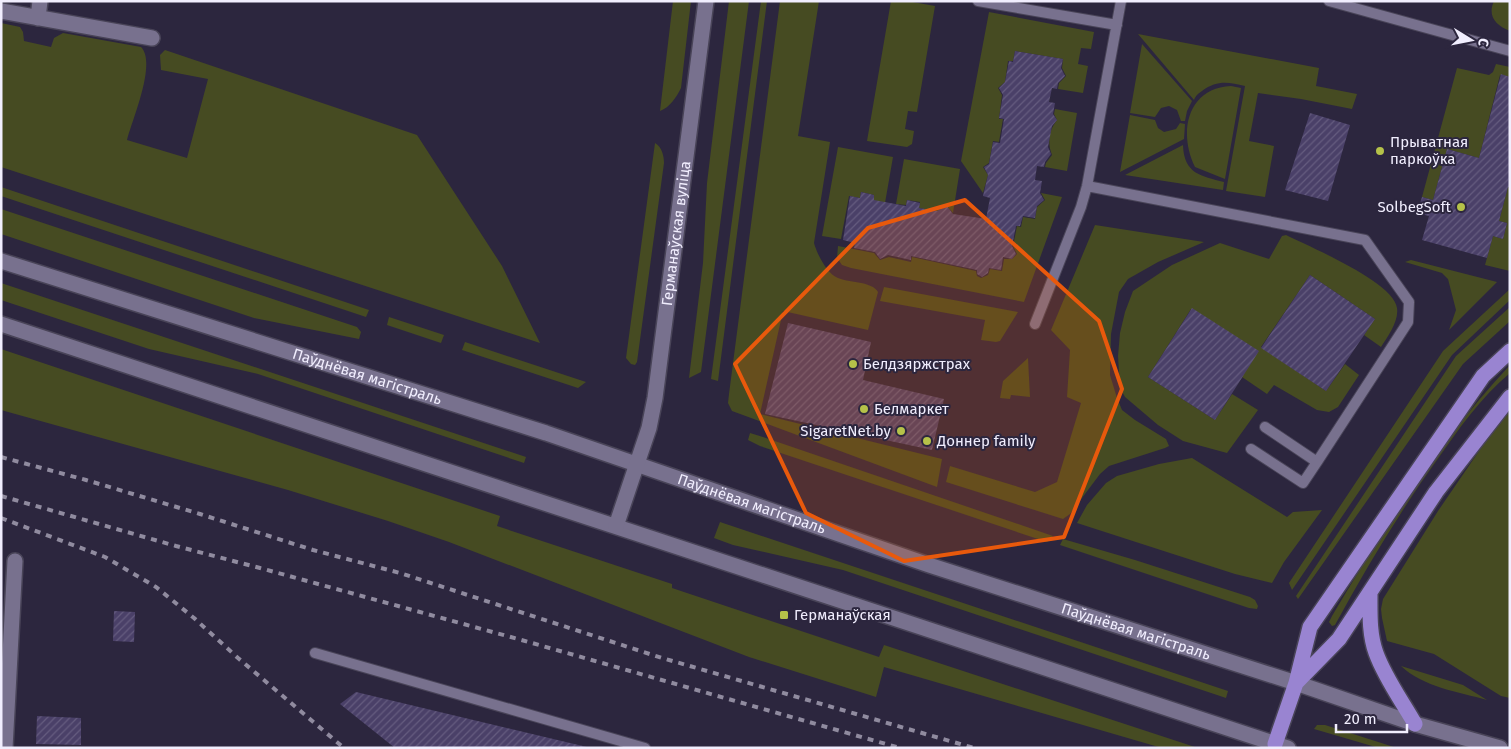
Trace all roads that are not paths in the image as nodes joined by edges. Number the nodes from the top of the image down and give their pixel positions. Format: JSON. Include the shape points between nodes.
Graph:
{"nodes":[{"id":1,"x":40,"y":1,"type":"edge"},
{"id":2,"x":706,"y":1,"type":"edge"},
{"id":3,"x":978,"y":1,"type":"edge"},
{"id":4,"x":1122,"y":1,"type":"edge"},
{"id":5,"x":1329,"y":1,"type":"edge"},
{"id":6,"x":1,"y":12,"type":"edge"},
{"id":7,"x":38,"y":18,"type":"junction"},
{"id":8,"x":1117,"y":25,"type":"junction"},
{"id":9,"x":152,"y":38,"type":"dead end"},
{"id":10,"x":1510,"y":51,"type":"edge"},
{"id":11,"x":1087,"y":186,"type":"junction"},
{"id":12,"x":1,"y":261,"type":"edge"},
{"id":13,"x":1,"y":324,"type":"edge"},
{"id":14,"x":1035,"y":324,"type":"dead end"},
{"id":15,"x":1510,"y":351,"type":"edge"},
{"id":16,"x":1510,"y":397,"type":"edge"},
{"id":17,"x":1265,"y":427,"type":"dead end"},
{"id":18,"x":1251,"y":449,"type":"dead end"},
{"id":19,"x":1317,"y":462,"type":"junction"},
{"id":20,"x":636,"y":463,"type":"junction"},
{"id":21,"x":616,"y":526,"type":"junction"},
{"id":22,"x":15,"y":560,"type":"dead end"},
{"id":23,"x":1370,"y":592,"type":"junction"},
{"id":24,"x":6,"y":634,"type":"edge"},
{"id":25,"x":315,"y":653,"type":"dead end"},
{"id":26,"x":1296,"y":683,"type":"junction"},
{"id":27,"x":1415,"y":724,"type":"junction"},
{"id":28,"x":1282,"y":746,"type":"edge"},
{"id":29,"x":5,"y":748,"type":"edge"},
{"id":30,"x":645,"y":748,"type":"edge"},
{"id":31,"x":1500,"y":748,"type":"edge"}],
"edges":[{"from":1,"to":7,"type":"main road"},
{"from":2,"to":20,"type":"main road","name":"Германаўская вуліца","via":[[654,398]]},
{"from":3,"to":8,"type":"lane"},
{"from":4,"to":8,"type":"lane"},
{"from":5,"to":10,"type":"lane"},
{"from":6,"to":7,"type":"main road"},
{"from":7,"to":9,"type":"main road"},
{"from":8,"to":11,"type":"lane"},
{"from":11,"to":14,"type":"lane"},
{"from":11,"to":19,"type":"lane","via":[[1365,240],[1409,302],[1408,322]]},
{"from":12,"to":20,"type":"main road","name":"Паўднёвая магістраль"},
{"from":13,"to":21,"type":"main road"},
{"from":15,"to":26,"type":"main road","via":[[1482,376],[1310,627]]},
{"from":16,"to":23,"type":"main road","via":[[1436,492]]},
{"from":17,"to":19,"type":"lane"},
{"from":18,"to":19,"type":"lane","via":[[1303,483]]},
{"from":20,"to":21,"type":"main road","name":"Германаўская вуліца"},
{"from":20,"to":26,"type":"main road","name":"Паўднёвая магістраль","via":[[928,565]]},
{"from":21,"to":28,"type":"main road"},
{"from":22,"to":24,"type":"main road"},
{"from":23,"to":26,"type":"main road","via":[[1339,639]]},
{"from":23,"to":27,"type":"main road","via":[[1371,630],[1376,653]]},
{"from":24,"to":29,"type":"main road"},
{"from":25,"to":30,"type":"lane"},
{"from":26,"to":27,"type":"main road","name":"Паўднёвая магістраль"},
{"from":26,"to":28,"type":"main road"},
{"from":27,"to":31,"type":"main road","name":"Паўднёвая магістраль"}]}
